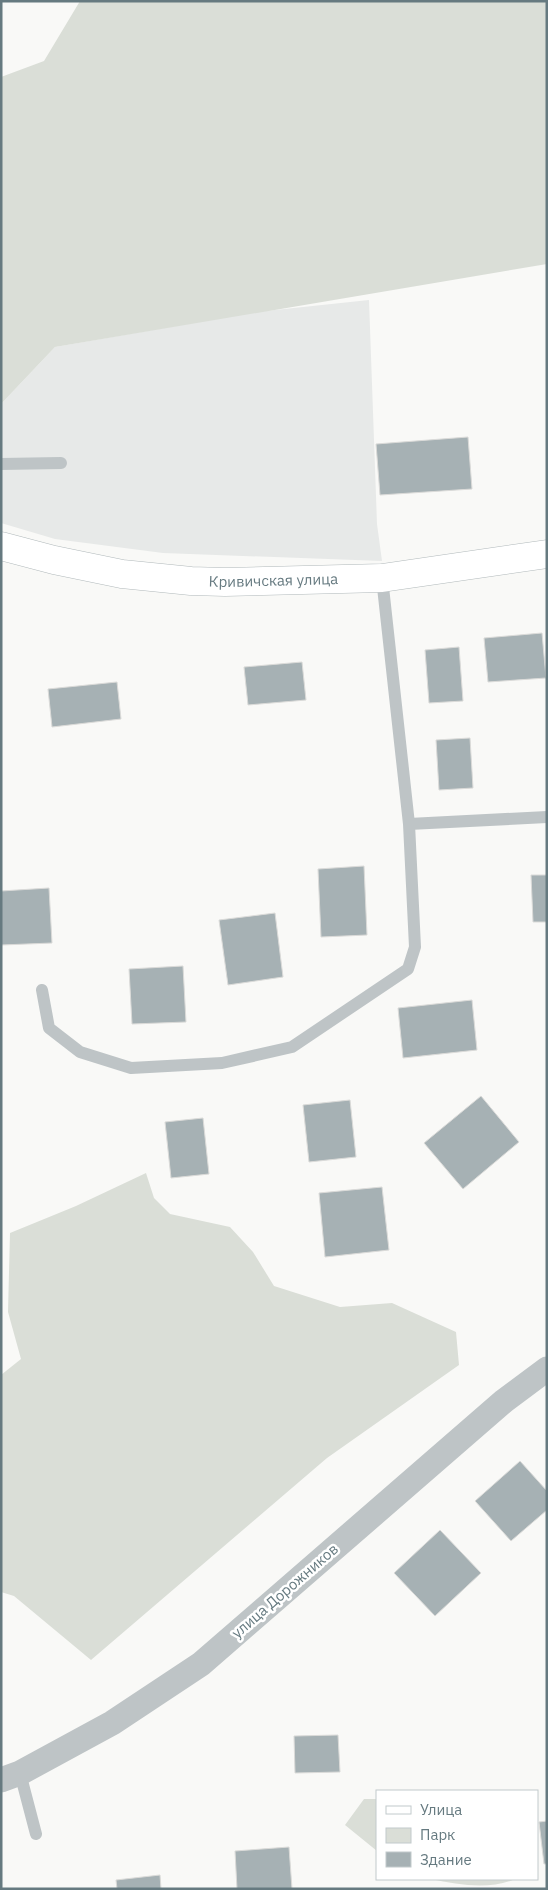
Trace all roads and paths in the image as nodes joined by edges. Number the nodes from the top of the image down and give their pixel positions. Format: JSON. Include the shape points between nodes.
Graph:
{"nodes":[{"id":1,"x":1,"y":464,"type":"edge"},
{"id":2,"x":61,"y":464,"type":"dead end"},
{"id":3,"x":1,"y":546,"type":"edge"},
{"id":4,"x":547,"y":554,"type":"edge"},
{"id":5,"x":382,"y":578,"type":"junction"},
{"id":6,"x":547,"y":817,"type":"edge"},
{"id":7,"x":409,"y":824,"type":"junction"},
{"id":8,"x":42,"y":990,"type":"dead end"},
{"id":9,"x":547,"y":1369,"type":"edge"},
{"id":10,"x":10,"y":1776,"type":"edge"},
{"id":11,"x":36,"y":1834,"type":"dead end"}],
"edges":[{"from":1,"to":2,"type":"lane"},
{"from":3,"to":5,"type":"street","name":"Кривичская улица","via":[[88,568],[191,581]]},
{"from":4,"to":5,"type":"street","name":"Кривичская улица"},
{"from":5,"to":7,"type":"lane"},
{"from":6,"to":7,"type":"lane"},
{"from":7,"to":8,"type":"lane","via":[[414,947],[408,969],[292,1047],[222,1063],[131,1068],[80,1052],[49,1028]]},
{"from":9,"to":10,"type":"street","name":"улица Дорожников","via":[[504,1401],[201,1664],[112,1723]]},
{"from":10,"to":11,"type":"lane"}]}
